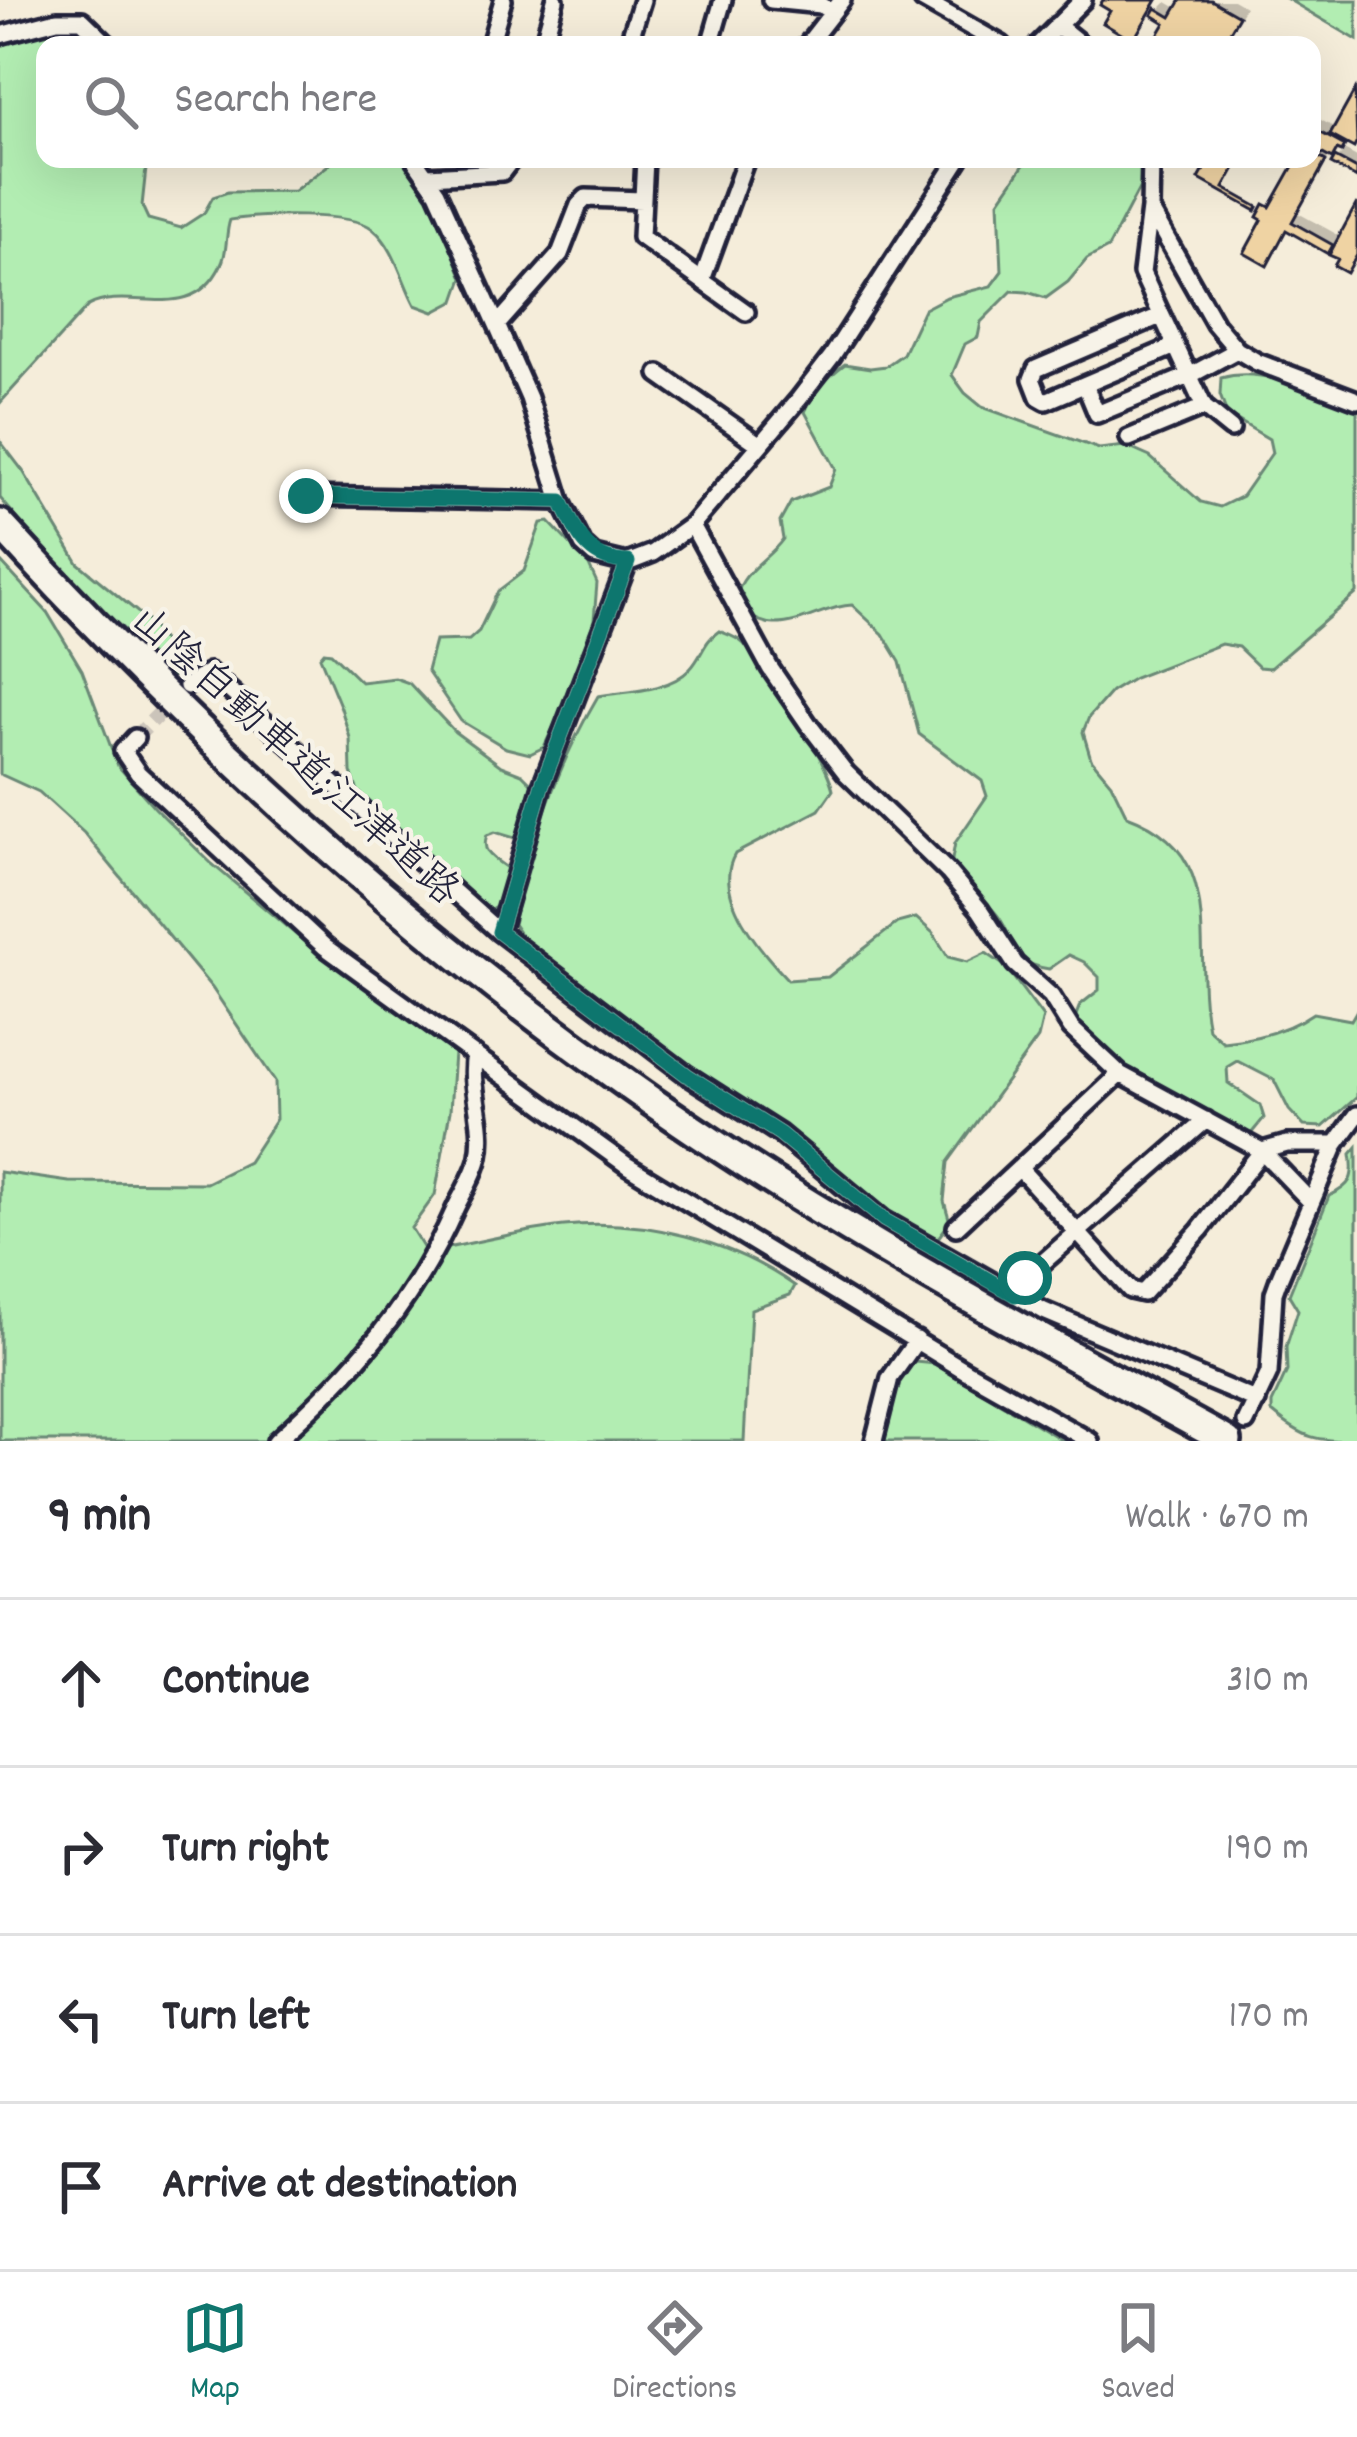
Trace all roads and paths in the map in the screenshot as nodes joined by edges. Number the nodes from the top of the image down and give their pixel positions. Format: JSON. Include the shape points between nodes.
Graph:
{"nodes":[{"id":1,"x":503,"y":0,"type":"edge"},
{"id":2,"x":555,"y":0,"type":"edge"},
{"id":3,"x":642,"y":0,"type":"edge"},
{"id":4,"x":724,"y":0,"type":"edge"},
{"id":5,"x":774,"y":0,"type":"edge"},
{"id":6,"x":923,"y":0,"type":"edge"},
{"id":7,"x":1083,"y":0,"type":"edge"},
{"id":8,"x":837,"y":6,"type":"edge"},
{"id":9,"x":1057,"y":25,"type":"junction"},
{"id":10,"x":0,"y":35,"type":"edge"},
{"id":11,"x":99,"y":36,"type":"edge"},
{"id":12,"x":493,"y":36,"type":"edge"},
{"id":13,"x":545,"y":36,"type":"edge"},
{"id":14,"x":631,"y":36,"type":"edge"},
{"id":15,"x":713,"y":36,"type":"edge"},
{"id":16,"x":814,"y":36,"type":"edge"},
{"id":17,"x":986,"y":36,"type":"edge"},
{"id":18,"x":1047,"y":36,"type":"edge"},
{"id":19,"x":1071,"y":36,"type":"edge"},
{"id":20,"x":421,"y":168,"type":"edge"},
{"id":21,"x":452,"y":168,"type":"edge"},
{"id":22,"x":464,"y":168,"type":"edge"},
{"id":23,"x":505,"y":168,"type":"edge"},
{"id":24,"x":645,"y":168,"type":"edge"},
{"id":25,"x":743,"y":168,"type":"edge"},
{"id":26,"x":953,"y":168,"type":"edge"},
{"id":27,"x":1151,"y":168,"type":"edge"},
{"id":28,"x":428,"y":176,"type":"junction"},
{"id":29,"x":643,"y":200,"type":"junction"},
{"id":30,"x":1150,"y":209,"type":"junction"},
{"id":31,"x":703,"y":280,"type":"junction"},
{"id":32,"x":746,"y":312,"type":"dead end"},
{"id":33,"x":1160,"y":316,"type":"junction"},
{"id":34,"x":497,"y":325,"type":"junction"},
{"id":35,"x":1175,"y":346,"type":"junction"},
{"id":36,"x":1237,"y":350,"type":"junction"},
{"id":37,"x":659,"y":374,"type":"dead end"},
{"id":38,"x":1191,"y":376,"type":"junction"},
{"id":39,"x":1084,"y":385,"type":"junction"},
{"id":40,"x":1357,"y":400,"type":"edge"},
{"id":41,"x":1204,"y":407,"type":"junction"},
{"id":42,"x":1231,"y":429,"type":"dead end"},
{"id":43,"x":1129,"y":438,"type":"dead end"},
{"id":44,"x":760,"y":445,"type":"junction"},
{"id":45,"x":306,"y":496,"type":"dead end"},
{"id":46,"x":561,"y":501,"type":"junction"},
{"id":47,"x":0,"y":524,"type":"edge"},
{"id":48,"x":692,"y":525,"type":"junction"},
{"id":49,"x":628,"y":562,"type":"junction"},
{"id":50,"x":187,"y":686,"type":"dead end"},
{"id":51,"x":135,"y":738,"type":"dead end"},
{"id":52,"x":499,"y":932,"type":"junction"},
{"id":53,"x":475,"y":1054,"type":"junction"},
{"id":54,"x":1120,"y":1074,"type":"junction"},
{"id":55,"x":1357,"y":1115,"type":"edge"},
{"id":56,"x":1206,"y":1120,"type":"junction"},
{"id":57,"x":1336,"y":1144,"type":"junction"},
{"id":58,"x":1262,"y":1151,"type":"junction"},
{"id":59,"x":1020,"y":1168,"type":"junction"},
{"id":60,"x":1311,"y":1202,"type":"junction"},
{"id":61,"x":956,"y":1227,"type":"dead end"},
{"id":62,"x":1078,"y":1232,"type":"junction"},
{"id":63,"x":1015,"y":1295,"type":"junction"},
{"id":64,"x":917,"y":1340,"type":"junction"},
{"id":65,"x":1257,"y":1401,"type":"junction"},
{"id":66,"x":1237,"y":1432,"type":"edge"},
{"id":67,"x":276,"y":1441,"type":"edge"},
{"id":68,"x":874,"y":1441,"type":"edge"},
{"id":69,"x":1090,"y":1441,"type":"edge"}],
"edges":[{"from":1,"to":12,"type":"street"},
{"from":2,"to":13,"type":"street"},
{"from":3,"to":14,"type":"street"},
{"from":4,"to":15,"type":"street"},
{"from":5,"to":8,"type":"street"},
{"from":6,"to":17,"type":"street"},
{"from":7,"to":9,"type":"street"},
{"from":8,"to":16,"type":"street"},
{"from":9,"to":18,"type":"street"},
{"from":9,"to":19,"type":"street"},
{"from":10,"to":11,"type":"street","via":[[82,20]]},
{"from":20,"to":28,"type":"street"},
{"from":21,"to":28,"type":"street"},
{"from":22,"to":23,"type":"street"},
{"from":24,"to":29,"type":"street"},
{"from":25,"to":31,"type":"street"},
{"from":26,"to":44,"type":"street","via":[[832,356]]},
{"from":27,"to":30,"type":"street"},
{"from":28,"to":34,"type":"street"},
{"from":29,"to":31,"type":"street","via":[[641,237]]},
{"from":29,"to":34,"type":"street","via":[[586,197],[560,254]]},
{"from":30,"to":33,"type":"street","via":[[1142,273]]},
{"from":30,"to":36,"type":"street","via":[[1207,313]]},
{"from":31,"to":32,"type":"street"},
{"from":33,"to":35,"type":"street"},
{"from":33,"to":39,"type":"street","via":[[1036,369],[1032,379],[1046,401]]},
{"from":34,"to":46,"type":"street"},
{"from":35,"to":38,"type":"street"},
{"from":35,"to":39,"type":"street"},
{"from":36,"to":38,"type":"street"},
{"from":36,"to":40,"type":"street"},
{"from":37,"to":44,"type":"street"},
{"from":38,"to":39,"type":"street","via":[[1097,414]]},
{"from":38,"to":41,"type":"street"},
{"from":41,"to":42,"type":"street"},
{"from":41,"to":43,"type":"street"},
{"from":44,"to":48,"type":"street"},
{"from":45,"to":46,"type":"street"},
{"from":46,"to":49,"type":"street","via":[[594,555]]},
{"from":47,"to":66,"type":"highway","name":"山陰自動車道;江津道路","via":[[221,752],[612,1074],[903,1261]]},
{"from":48,"to":49,"type":"street"},
{"from":48,"to":54,"type":"street","via":[[770,668],[846,773],[948,872],[1015,964]]},
{"from":49,"to":52,"type":"street","via":[[542,785]]},
{"from":50,"to":52,"type":"street","via":[[209,672]]},
{"from":51,"to":53,"type":"street","via":[[123,751],[138,773],[238,869],[325,947]]},
{"from":52,"to":63,"type":"street","via":[[687,1075],[780,1134],[884,1220]]},
{"from":53,"to":64,"type":"street","via":[[628,1166]]},
{"from":53,"to":67,"type":"street","via":[[479,1156],[432,1263],[369,1351]]},
{"from":54,"to":56,"type":"street"},
{"from":54,"to":59,"type":"street"},
{"from":55,"to":57,"type":"street"},
{"from":56,"to":58,"type":"street"},
{"from":56,"to":62,"type":"street"},
{"from":57,"to":58,"type":"street"},
{"from":57,"to":60,"type":"street"},
{"from":58,"to":60,"type":"street"},
{"from":58,"to":62,"type":"street","via":[[1144,1293],[1130,1290]]},
{"from":59,"to":61,"type":"street"},
{"from":59,"to":62,"type":"street"},
{"from":60,"to":65,"type":"street","via":[[1274,1293],[1271,1359]]},
{"from":62,"to":63,"type":"street"},
{"from":63,"to":65,"type":"street"},
{"from":64,"to":68,"type":"street","via":[[890,1378]]},
{"from":64,"to":69,"type":"street"},
{"from":65,"to":66,"type":"street"}]}
